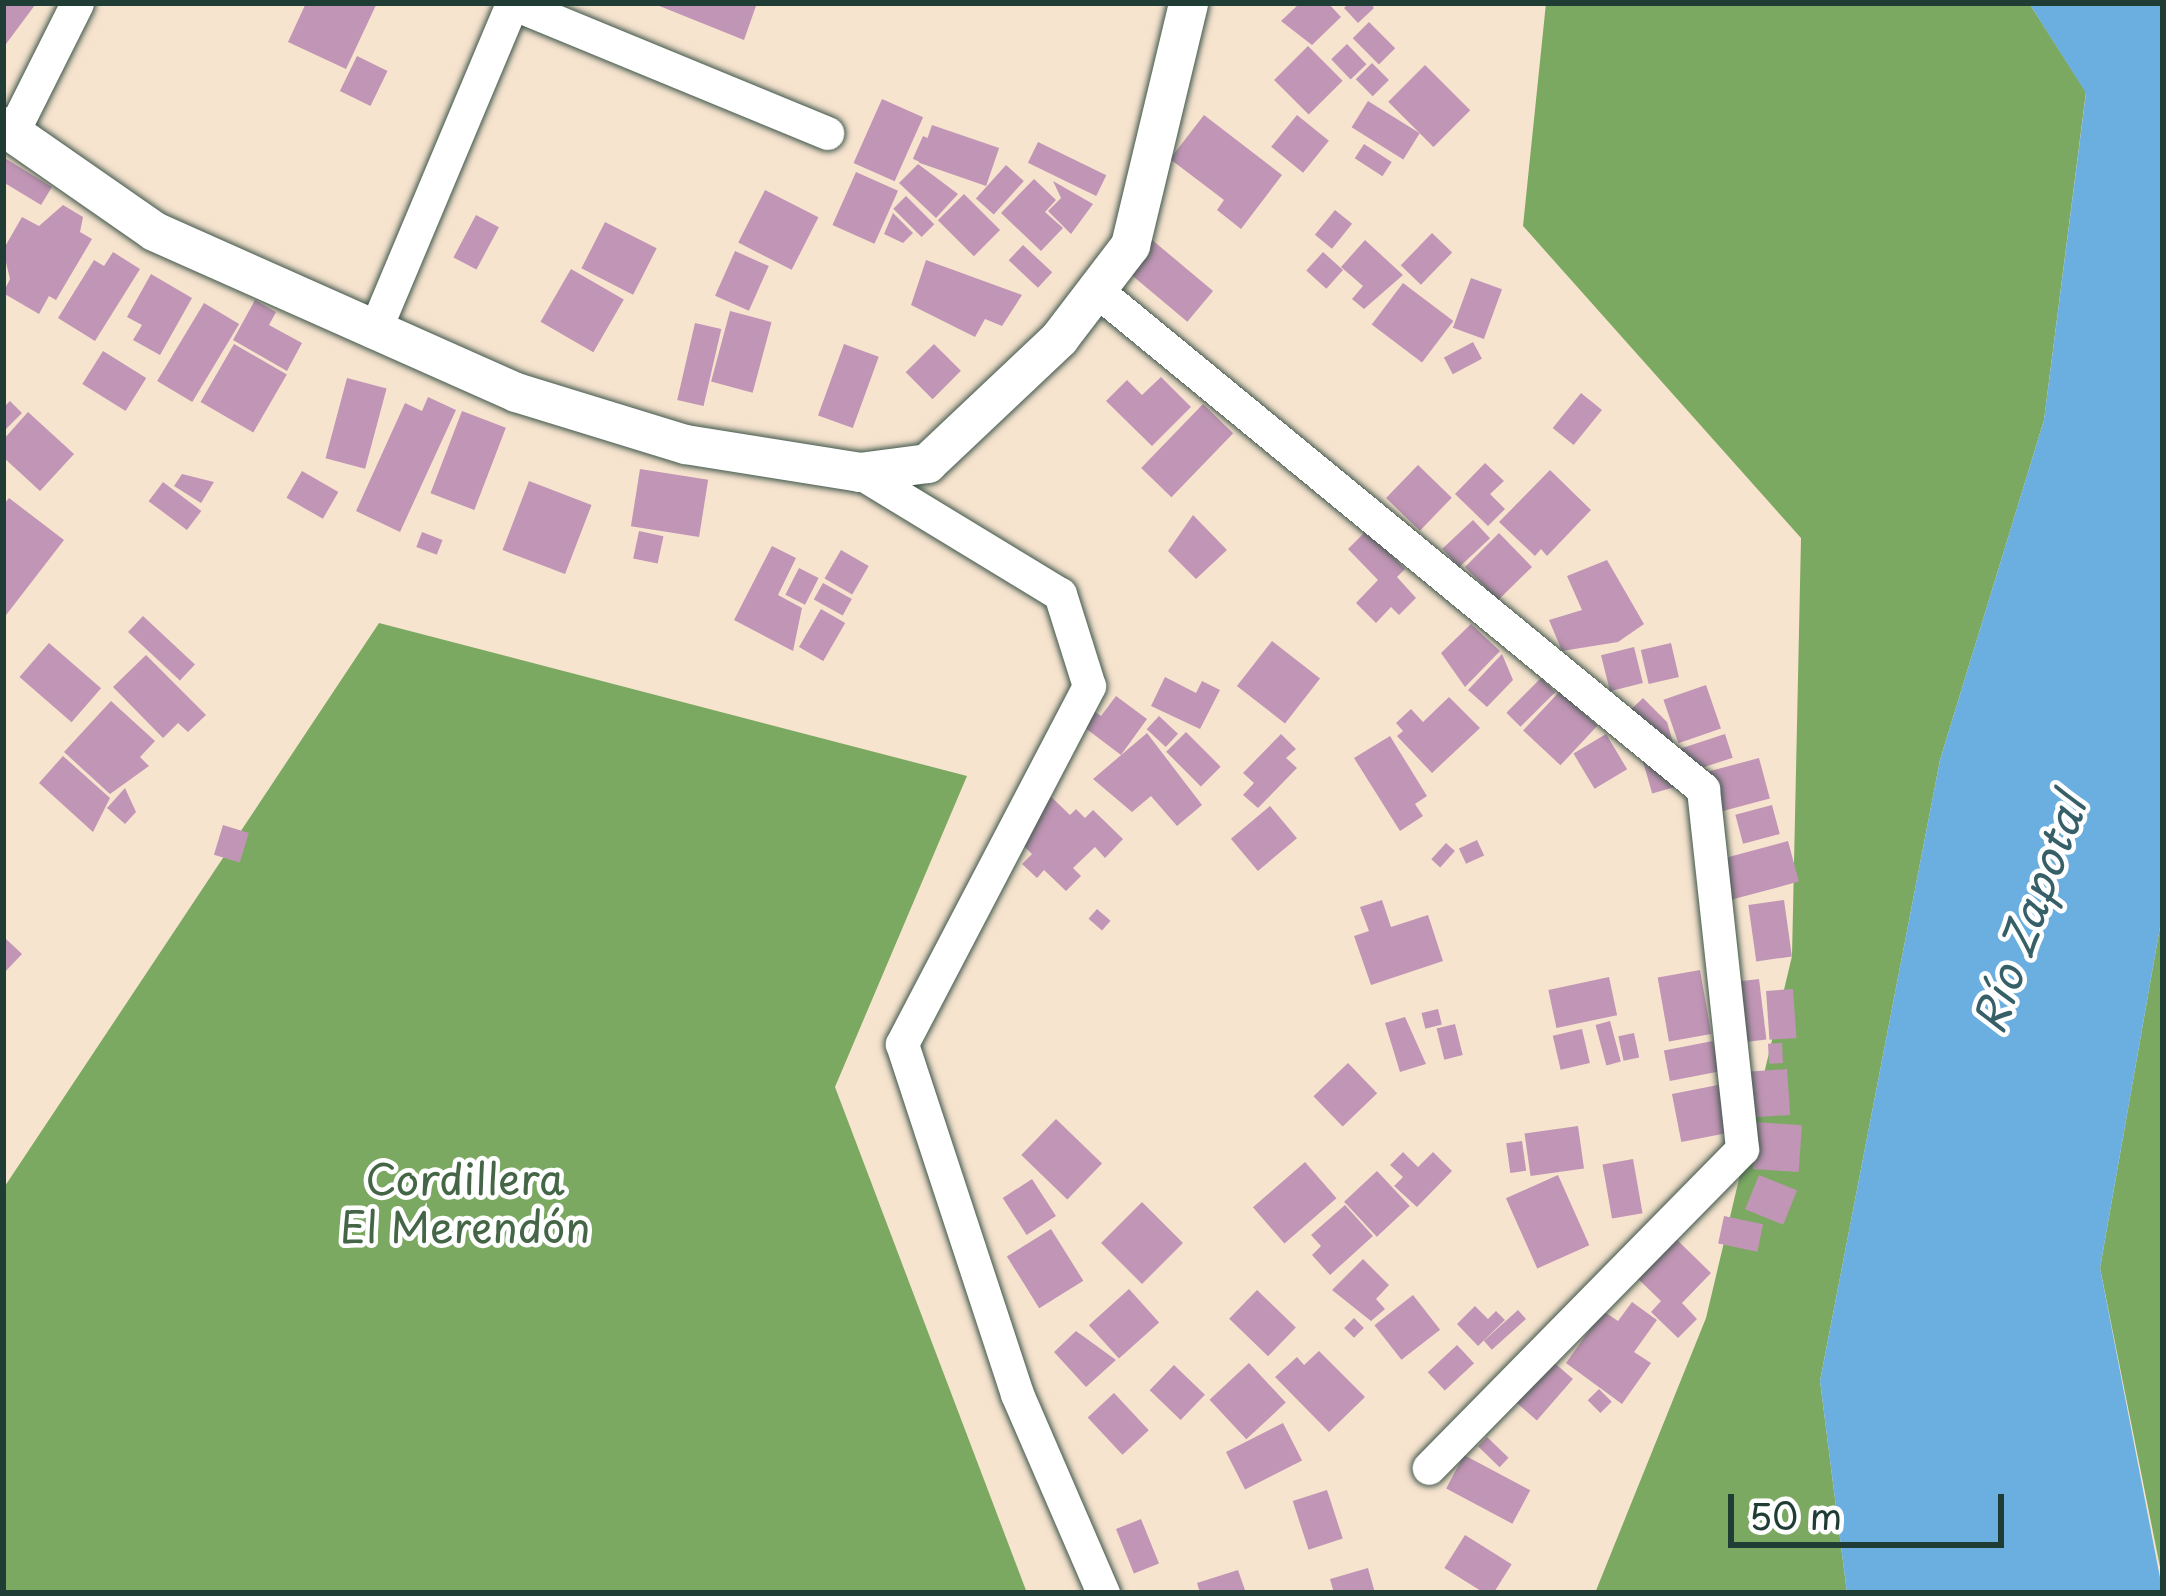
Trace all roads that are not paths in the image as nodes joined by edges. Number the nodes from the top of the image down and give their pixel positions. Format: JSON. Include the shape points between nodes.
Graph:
{"nodes":[{"id":1,"x":77,"y":3,"type":"edge"},
{"id":2,"x":512,"y":3,"type":"edge"},
{"id":3,"x":1189,"y":3,"type":"edge"},
{"id":4,"x":8,"y":129,"type":"edge"},
{"id":5,"x":826,"y":133,"type":"dead end"},
{"id":6,"x":1096,"y":290,"type":"junction"},
{"id":7,"x":374,"y":332,"type":"junction"},
{"id":8,"x":860,"y":472,"type":"junction"},
{"id":9,"x":1429,"y":1468,"type":"dead end"},
{"id":10,"x":1103,"y":1593,"type":"edge"}],
"edges":[{"from":1,"to":4,"type":"street"},
{"from":2,"to":5,"type":"street"},
{"from":2,"to":7,"type":"street"},
{"from":3,"to":6,"type":"street","via":[[1130,245]]},
{"from":4,"to":7,"type":"street","via":[[154,231]]},
{"from":6,"to":8,"type":"street","via":[[1058,338],[927,463]]},
{"from":6,"to":9,"type":"street","via":[[1703,789],[1742,1149]]},
{"from":7,"to":8,"type":"street","via":[[516,392],[685,444]]},
{"from":8,"to":10,"type":"street","via":[[1060,594],[1089,686],[902,1044],[1017,1394]]}]}
